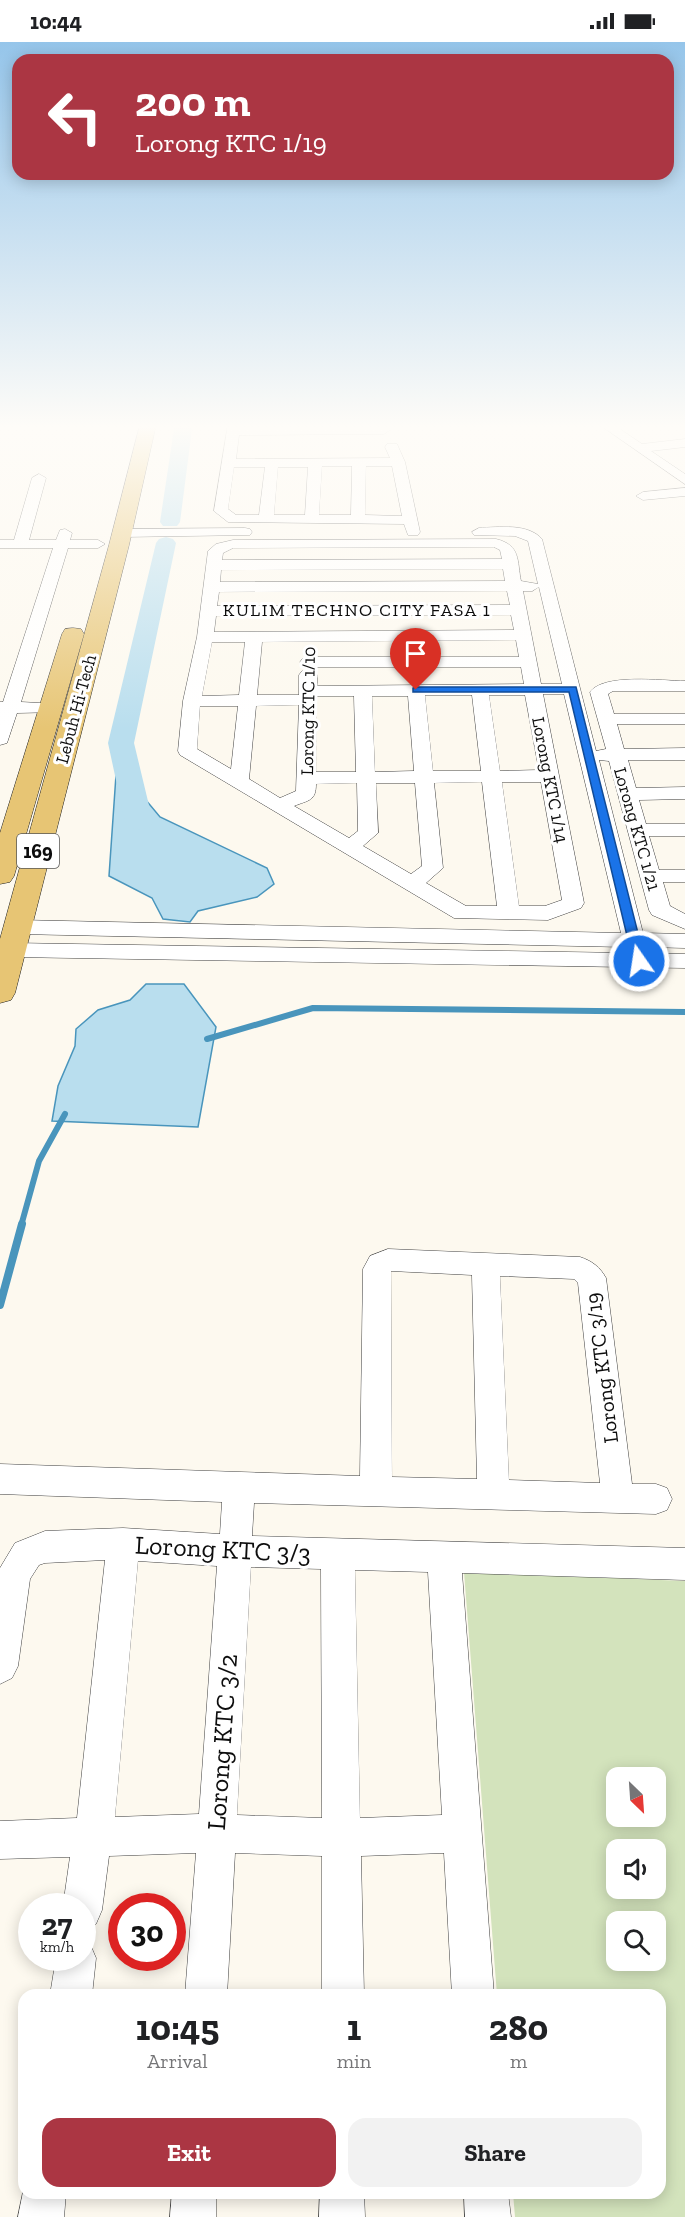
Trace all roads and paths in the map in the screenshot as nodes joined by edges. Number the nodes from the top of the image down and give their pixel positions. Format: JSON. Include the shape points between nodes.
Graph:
{"nodes":[{"id":1,"x":25,"y":526,"type":"edge"},
{"id":2,"x":103,"y":526,"type":"edge"},
{"id":3,"x":124,"y":526,"type":"edge"},
{"id":4,"x":391,"y":526,"type":"edge"},
{"id":5,"x":421,"y":526,"type":"edge"},
{"id":6,"x":122,"y":533,"type":"junction"},
{"id":7,"x":63,"y":539,"type":"junction"},
{"id":8,"x":360,"y":543,"type":"junction"},
{"id":9,"x":0,"y":544,"type":"edge"},
{"id":10,"x":20,"y":544,"type":"junction"},
{"id":11,"x":98,"y":544,"type":"junction"},
{"id":12,"x":360,"y":564,"type":"junction"},
{"id":13,"x":512,"y":564,"type":"junction"},
{"id":14,"x":214,"y":565,"type":"junction"},
{"id":15,"x":92,"y":566,"type":"dead end"},
{"id":16,"x":361,"y":586,"type":"junction"},
{"id":17,"x":516,"y":586,"type":"junction"},
{"id":18,"x":546,"y":586,"type":"junction"},
{"id":19,"x":212,"y":587,"type":"junction"},
{"id":20,"x":520,"y":610,"type":"junction"},
{"id":21,"x":208,"y":611,"type":"junction"},
{"id":22,"x":361,"y":611,"type":"junction"},
{"id":23,"x":77,"y":620,"type":"dead end"},
{"id":24,"x":524,"y":635,"type":"junction"},
{"id":25,"x":254,"y":636,"type":"junction"},
{"id":26,"x":309,"y":636,"type":"junction"},
{"id":27,"x":364,"y":636,"type":"junction"},
{"id":28,"x":205,"y":637,"type":"junction"},
{"id":29,"x":309,"y":662,"type":"junction"},
{"id":30,"x":528,"y":662,"type":"junction"},
{"id":31,"x":685,"y":686,"type":"edge"},
{"id":32,"x":533,"y":689,"type":"junction"},
{"id":33,"x":573,"y":689,"type":"junction"},
{"id":34,"x":363,"y":690,"type":"junction"},
{"id":35,"x":416,"y":690,"type":"junction"},
{"id":36,"x":480,"y":690,"type":"junction"},
{"id":37,"x":308,"y":695,"type":"junction"},
{"id":38,"x":192,"y":701,"type":"junction"},
{"id":39,"x":248,"y":701,"type":"junction"},
{"id":40,"x":5,"y":707,"type":"edge"},
{"id":41,"x":53,"y":708,"type":"junction"},
{"id":42,"x":606,"y":719,"type":"junction"},
{"id":43,"x":685,"y":719,"type":"edge"},
{"id":44,"x":0,"y":739,"type":"edge"},
{"id":45,"x":685,"y":754,"type":"edge"},
{"id":46,"x":590,"y":755,"type":"junction"},
{"id":47,"x":616,"y":755,"type":"junction"},
{"id":48,"x":491,"y":776,"type":"junction"},
{"id":49,"x":549,"y":776,"type":"junction"},
{"id":50,"x":306,"y":778,"type":"junction"},
{"id":51,"x":366,"y":778,"type":"junction"},
{"id":52,"x":425,"y":779,"type":"junction"},
{"id":53,"x":238,"y":780,"type":"junction"},
{"id":54,"x":685,"y":793,"type":"edge"},
{"id":55,"x":627,"y":794,"type":"junction"},
{"id":56,"x":280,"y":805,"type":"junction"},
{"id":57,"x":638,"y":830,"type":"junction"},
{"id":58,"x":685,"y":830,"type":"edge"},
{"id":59,"x":351,"y":846,"type":"junction"},
{"id":60,"x":0,"y":876,"type":"edge"},
{"id":61,"x":650,"y":876,"type":"junction"},
{"id":62,"x":685,"y":876,"type":"edge"},
{"id":63,"x":412,"y":883,"type":"junction"},
{"id":64,"x":509,"y":913,"type":"junction"},
{"id":65,"x":685,"y":922,"type":"edge"},
{"id":66,"x":15,"y":938,"type":"junction"},
{"id":67,"x":685,"y":941,"type":"edge"},
{"id":68,"x":637,"y":950,"type":"junction"},
{"id":69,"x":685,"y":962,"type":"edge"},
{"id":70,"x":0,"y":993,"type":"edge"},
{"id":71,"x":486,"y":1264,"type":"junction"},
{"id":72,"x":0,"y":1479,"type":"edge"},
{"id":73,"x":239,"y":1488,"type":"junction"},
{"id":74,"x":376,"y":1490,"type":"junction"},
{"id":75,"x":493,"y":1494,"type":"junction"},
{"id":76,"x":617,"y":1496,"type":"junction"},
{"id":77,"x":656,"y":1498,"type":"dead end"},
{"id":78,"x":123,"y":1544,"type":"junction"},
{"id":79,"x":235,"y":1551,"type":"junction"},
{"id":80,"x":338,"y":1554,"type":"junction"},
{"id":81,"x":444,"y":1556,"type":"junction"},
{"id":82,"x":685,"y":1564,"type":"edge"},
{"id":83,"x":0,"y":1666,"type":"edge"},
{"id":84,"x":215,"y":1833,"type":"junction"},
{"id":85,"x":462,"y":1833,"type":"junction"},
{"id":86,"x":92,"y":1837,"type":"junction"},
{"id":87,"x":342,"y":1838,"type":"junction"},
{"id":88,"x":0,"y":1840,"type":"edge"},
{"id":89,"x":84,"y":1893,"type":"edge"},
{"id":90,"x":74,"y":1971,"type":"edge"},
{"id":91,"x":72,"y":1989,"type":"edge"},
{"id":92,"x":206,"y":1989,"type":"edge"},
{"id":93,"x":344,"y":1989,"type":"edge"},
{"id":94,"x":473,"y":1989,"type":"edge"},
{"id":95,"x":43,"y":2199,"type":"edge"},
{"id":96,"x":194,"y":2199,"type":"edge"},
{"id":97,"x":342,"y":2199,"type":"edge"},
{"id":98,"x":486,"y":2199,"type":"edge"},
{"id":99,"x":41,"y":2217,"type":"edge"},
{"id":100,"x":193,"y":2217,"type":"edge"},
{"id":101,"x":342,"y":2217,"type":"edge"},
{"id":102,"x":488,"y":2217,"type":"edge"}],
"edges":[{"from":1,"to":10,"type":"street"},
{"from":2,"to":11,"type":"main road"},
{"from":3,"to":6,"type":"main road","name":"Lebuh Hi-Tech","number":"169"},
{"from":4,"to":6,"type":"street"},
{"from":5,"to":18,"type":"street","via":[[527,534],[535,538]]},
{"from":6,"to":41,"type":"main road","name":"Lebuh Hi-Tech","number":"169"},
{"from":7,"to":10,"type":"street"},
{"from":7,"to":11,"type":"street"},
{"from":7,"to":40,"type":"street"},
{"from":8,"to":12,"type":"street"},
{"from":8,"to":13,"type":"street","via":[[496,543],[507,548]]},
{"from":8,"to":14,"type":"street","via":[[233,544],[216,551]]},
{"from":9,"to":10,"type":"street"},
{"from":11,"to":15,"type":"main road"},
{"from":12,"to":13,"type":"street"},
{"from":12,"to":14,"type":"street"},
{"from":12,"to":16,"type":"street"},
{"from":13,"to":17,"type":"street","name":"Lorong KTC 1/14"},
{"from":14,"to":19,"type":"street"},
{"from":16,"to":17,"type":"street"},
{"from":16,"to":19,"type":"street"},
{"from":16,"to":22,"type":"street"},
{"from":17,"to":18,"type":"street"},
{"from":17,"to":20,"type":"street","name":"Lorong KTC 1/14"},
{"from":18,"to":33,"type":"street"},
{"from":19,"to":21,"type":"street"},
{"from":20,"to":22,"type":"street"},
{"from":20,"to":24,"type":"street","name":"Lorong KTC 1/14"},
{"from":21,"to":22,"type":"street"},
{"from":21,"to":28,"type":"street"},
{"from":22,"to":27,"type":"street"},
{"from":23,"to":41,"type":"main road","name":"Lebuh Hi-Tech","number":"169"},
{"from":24,"to":27,"type":"street"},
{"from":24,"to":30,"type":"street","name":"Lorong KTC 1/14"},
{"from":25,"to":26,"type":"street"},
{"from":25,"to":28,"type":"street"},
{"from":25,"to":39,"type":"street"},
{"from":26,"to":27,"type":"street"},
{"from":26,"to":29,"type":"street","name":"Lorong KTC 1/10"},
{"from":28,"to":38,"type":"street"},
{"from":29,"to":30,"type":"street"},
{"from":29,"to":37,"type":"street","name":"Lorong KTC 1/10"},
{"from":30,"to":32,"type":"street","name":"Lorong KTC 1/14"},
{"from":31,"to":42,"type":"street","name":"Lorong KTC 1/21","via":[[609,686],[599,692]]},
{"from":32,"to":33,"type":"street"},
{"from":32,"to":36,"type":"street"},
{"from":32,"to":49,"type":"street","name":"Lorong KTC 1/14"},
{"from":33,"to":46,"type":"street"},
{"from":34,"to":35,"type":"street"},
{"from":34,"to":37,"type":"street"},
{"from":34,"to":51,"type":"street"},
{"from":35,"to":36,"type":"street"},
{"from":35,"to":52,"type":"street"},
{"from":36,"to":48,"type":"street"},
{"from":37,"to":39,"type":"street"},
{"from":37,"to":50,"type":"street","name":"Lorong KTC 1/10"},
{"from":38,"to":39,"type":"street"},
{"from":38,"to":53,"type":"street","via":[[187,751]]},
{"from":39,"to":53,"type":"street"},
{"from":40,"to":41,"type":"street"},
{"from":40,"to":44,"type":"street"},
{"from":41,"to":60,"type":"main road","name":"Lebuh Hi-Tech","number":"169"},
{"from":41,"to":66,"type":"main road","name":"Lebuh Hi-Tech","number":"169"},
{"from":42,"to":43,"type":"street"},
{"from":42,"to":47,"type":"street","name":"Lorong KTC 1/21"},
{"from":45,"to":47,"type":"street"},
{"from":46,"to":47,"type":"street"},
{"from":46,"to":68,"type":"street"},
{"from":47,"to":55,"type":"street","name":"Lorong KTC 1/21"},
{"from":48,"to":49,"type":"street"},
{"from":48,"to":52,"type":"street"},
{"from":48,"to":64,"type":"street"},
{"from":49,"to":64,"type":"street","name":"Lorong KTC 1/14","via":[[573,903],[548,913]]},
{"from":50,"to":51,"type":"street"},
{"from":50,"to":56,"type":"street","name":"Lorong KTC 1/10","via":[[306,794]]},
{"from":51,"to":52,"type":"street"},
{"from":51,"to":59,"type":"street","via":[[368,833]]},
{"from":52,"to":63,"type":"street","via":[[433,868]]},
{"from":53,"to":56,"type":"street"},
{"from":54,"to":55,"type":"street"},
{"from":55,"to":57,"type":"street","name":"Lorong KTC 1/21"},
{"from":56,"to":59,"type":"street"},
{"from":57,"to":58,"type":"street"},
{"from":57,"to":61,"type":"street","name":"Lorong KTC 1/21"},
{"from":59,"to":63,"type":"street"},
{"from":61,"to":62,"type":"street"},
{"from":61,"to":65,"type":"street","name":"Lorong KTC 1/21","via":[[660,910]]},
{"from":63,"to":64,"type":"street","via":[[462,914]]},
{"from":66,"to":68,"type":"street"},
{"from":66,"to":70,"type":"main road","name":"Lebuh Hi-Tech","number":"169"},
{"from":67,"to":68,"type":"street"},
{"from":68,"to":69,"type":"street"},
{"from":71,"to":74,"type":"street","name":"Lorong KTC 3/19","via":[[388,1260],[377,1269]]},
{"from":71,"to":75,"type":"street"},
{"from":71,"to":76,"type":"street","name":"Lorong KTC 3/19","via":[[580,1268],[592,1278]]},
{"from":72,"to":73,"type":"street"},
{"from":73,"to":74,"type":"street"},
{"from":73,"to":79,"type":"street","name":"Lorong KTC 3/2"},
{"from":74,"to":75,"type":"street"},
{"from":75,"to":76,"type":"street"},
{"from":76,"to":77,"type":"street"},
{"from":78,"to":79,"type":"street","name":"Lorong KTC 3/3"},
{"from":78,"to":83,"type":"street","name":"Lorong KTC 3/3","via":[[45,1547],[27,1554],[14,1574]]},
{"from":78,"to":86,"type":"street"},
{"from":79,"to":80,"type":"street","name":"Lorong KTC 3/3"},
{"from":79,"to":84,"type":"street","name":"Lorong KTC 3/2"},
{"from":80,"to":81,"type":"street","name":"Lorong KTC 3/3"},
{"from":80,"to":87,"type":"street"},
{"from":81,"to":82,"type":"street","name":"Lorong KTC 3/3"},
{"from":81,"to":85,"type":"street"},
{"from":84,"to":86,"type":"street"},
{"from":84,"to":87,"type":"street"},
{"from":84,"to":92,"type":"street","name":"Lorong KTC 3/2"},
{"from":85,"to":87,"type":"street"},
{"from":85,"to":94,"type":"street"},
{"from":86,"to":88,"type":"street"},
{"from":86,"to":89,"type":"street"},
{"from":87,"to":93,"type":"street"},
{"from":90,"to":91,"type":"street"},
{"from":95,"to":99,"type":"street"},
{"from":96,"to":100,"type":"street"},
{"from":97,"to":101,"type":"street"},
{"from":98,"to":102,"type":"street"}]}
